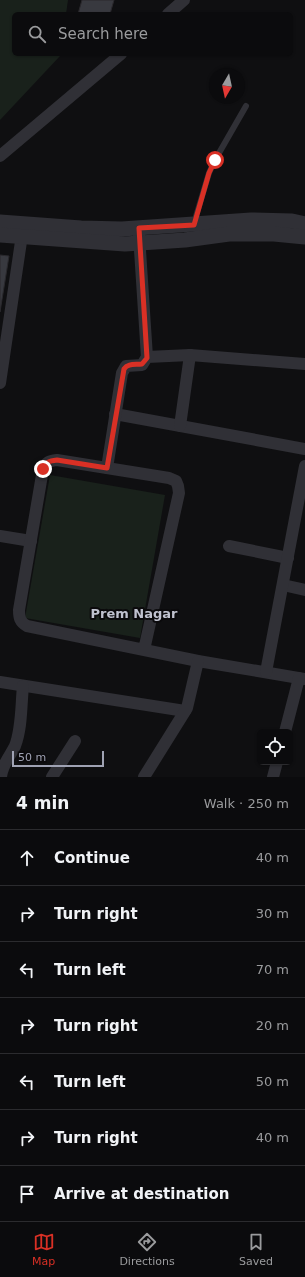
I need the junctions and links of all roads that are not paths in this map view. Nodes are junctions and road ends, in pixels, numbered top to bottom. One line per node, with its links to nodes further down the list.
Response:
1 (184, 0): 2 (street)
2 (170, 12)
3 (119, 56): 5 (street)
4 (246, 106): 8 (lane)
5 (0, 156)
6 (0, 222): 10 (street)
7 (305, 224): 8 (street)
8 (194, 225): 9 (street)
9 (139, 228): 10 (street); 13 (street)
10 (22, 230): 11 (street); 13 (street); 17 (street)
11 (0, 234)
12 (305, 237): 13 (street)
13 (140, 243): 15 (street)
14 (190, 355): 15 (street); 16 (street); 19 (street)
15 (147, 358): 18 (street)
16 (305, 364)
17 (0, 383)
18 (115, 414): 19 (street); 22 (street)
19 (180, 426): 20 (street)
20 (305, 449)
21 (305, 466): 26 (street)
22 (107, 468): 24 (street); 29 (street)
23 (0, 536): 24 (street)
24 (30, 541): 29 (street)
25 (229, 546): 26 (street)
26 (288, 558): 27 (street)
27 (283, 586): 28 (street); 31 (street)
28 (305, 590)
29 (144, 650): 30 (street)
30 (198, 661): 31 (street); 35 (street)
31 (266, 672): 32 (street)
32 (302, 678): 36 (street)
33 (0, 682): 34 (street)
34 (23, 686): 35 (street); 40 (street)
35 (185, 711): 42 (street)
36 (286, 729)
37 (74, 741): 41 (street)
38 (277, 765): 39 (street)
39 (275, 776)
40 (1, 777)
41 (52, 777)
42 (144, 777)

